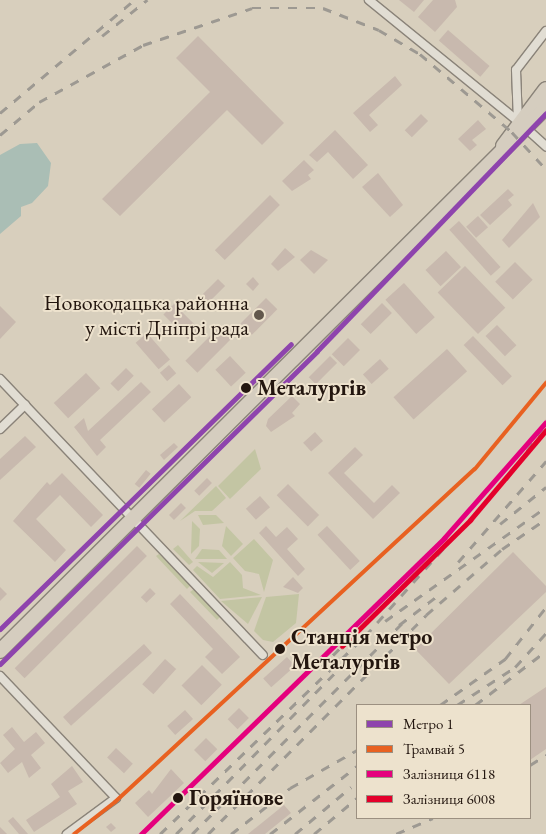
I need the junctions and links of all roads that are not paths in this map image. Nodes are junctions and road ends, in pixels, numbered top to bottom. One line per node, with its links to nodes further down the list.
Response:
1 (369, 0): 5 (street)
2 (546, 31): 5 (street)
3 (546, 89): 5 (highway)
4 (546, 107): 5 (highway)
5 (523, 125): 6 (street); 10 (highway)
6 (546, 146)
7 (0, 379): 8 (street)
8 (25, 405): 9 (street); 10 (street)
9 (0, 429)
10 (135, 518): 11 (highway); 12 (street)
11 (0, 651)
12 (263, 655)
13 (0, 676): 14 (street)
14 (67, 834)

